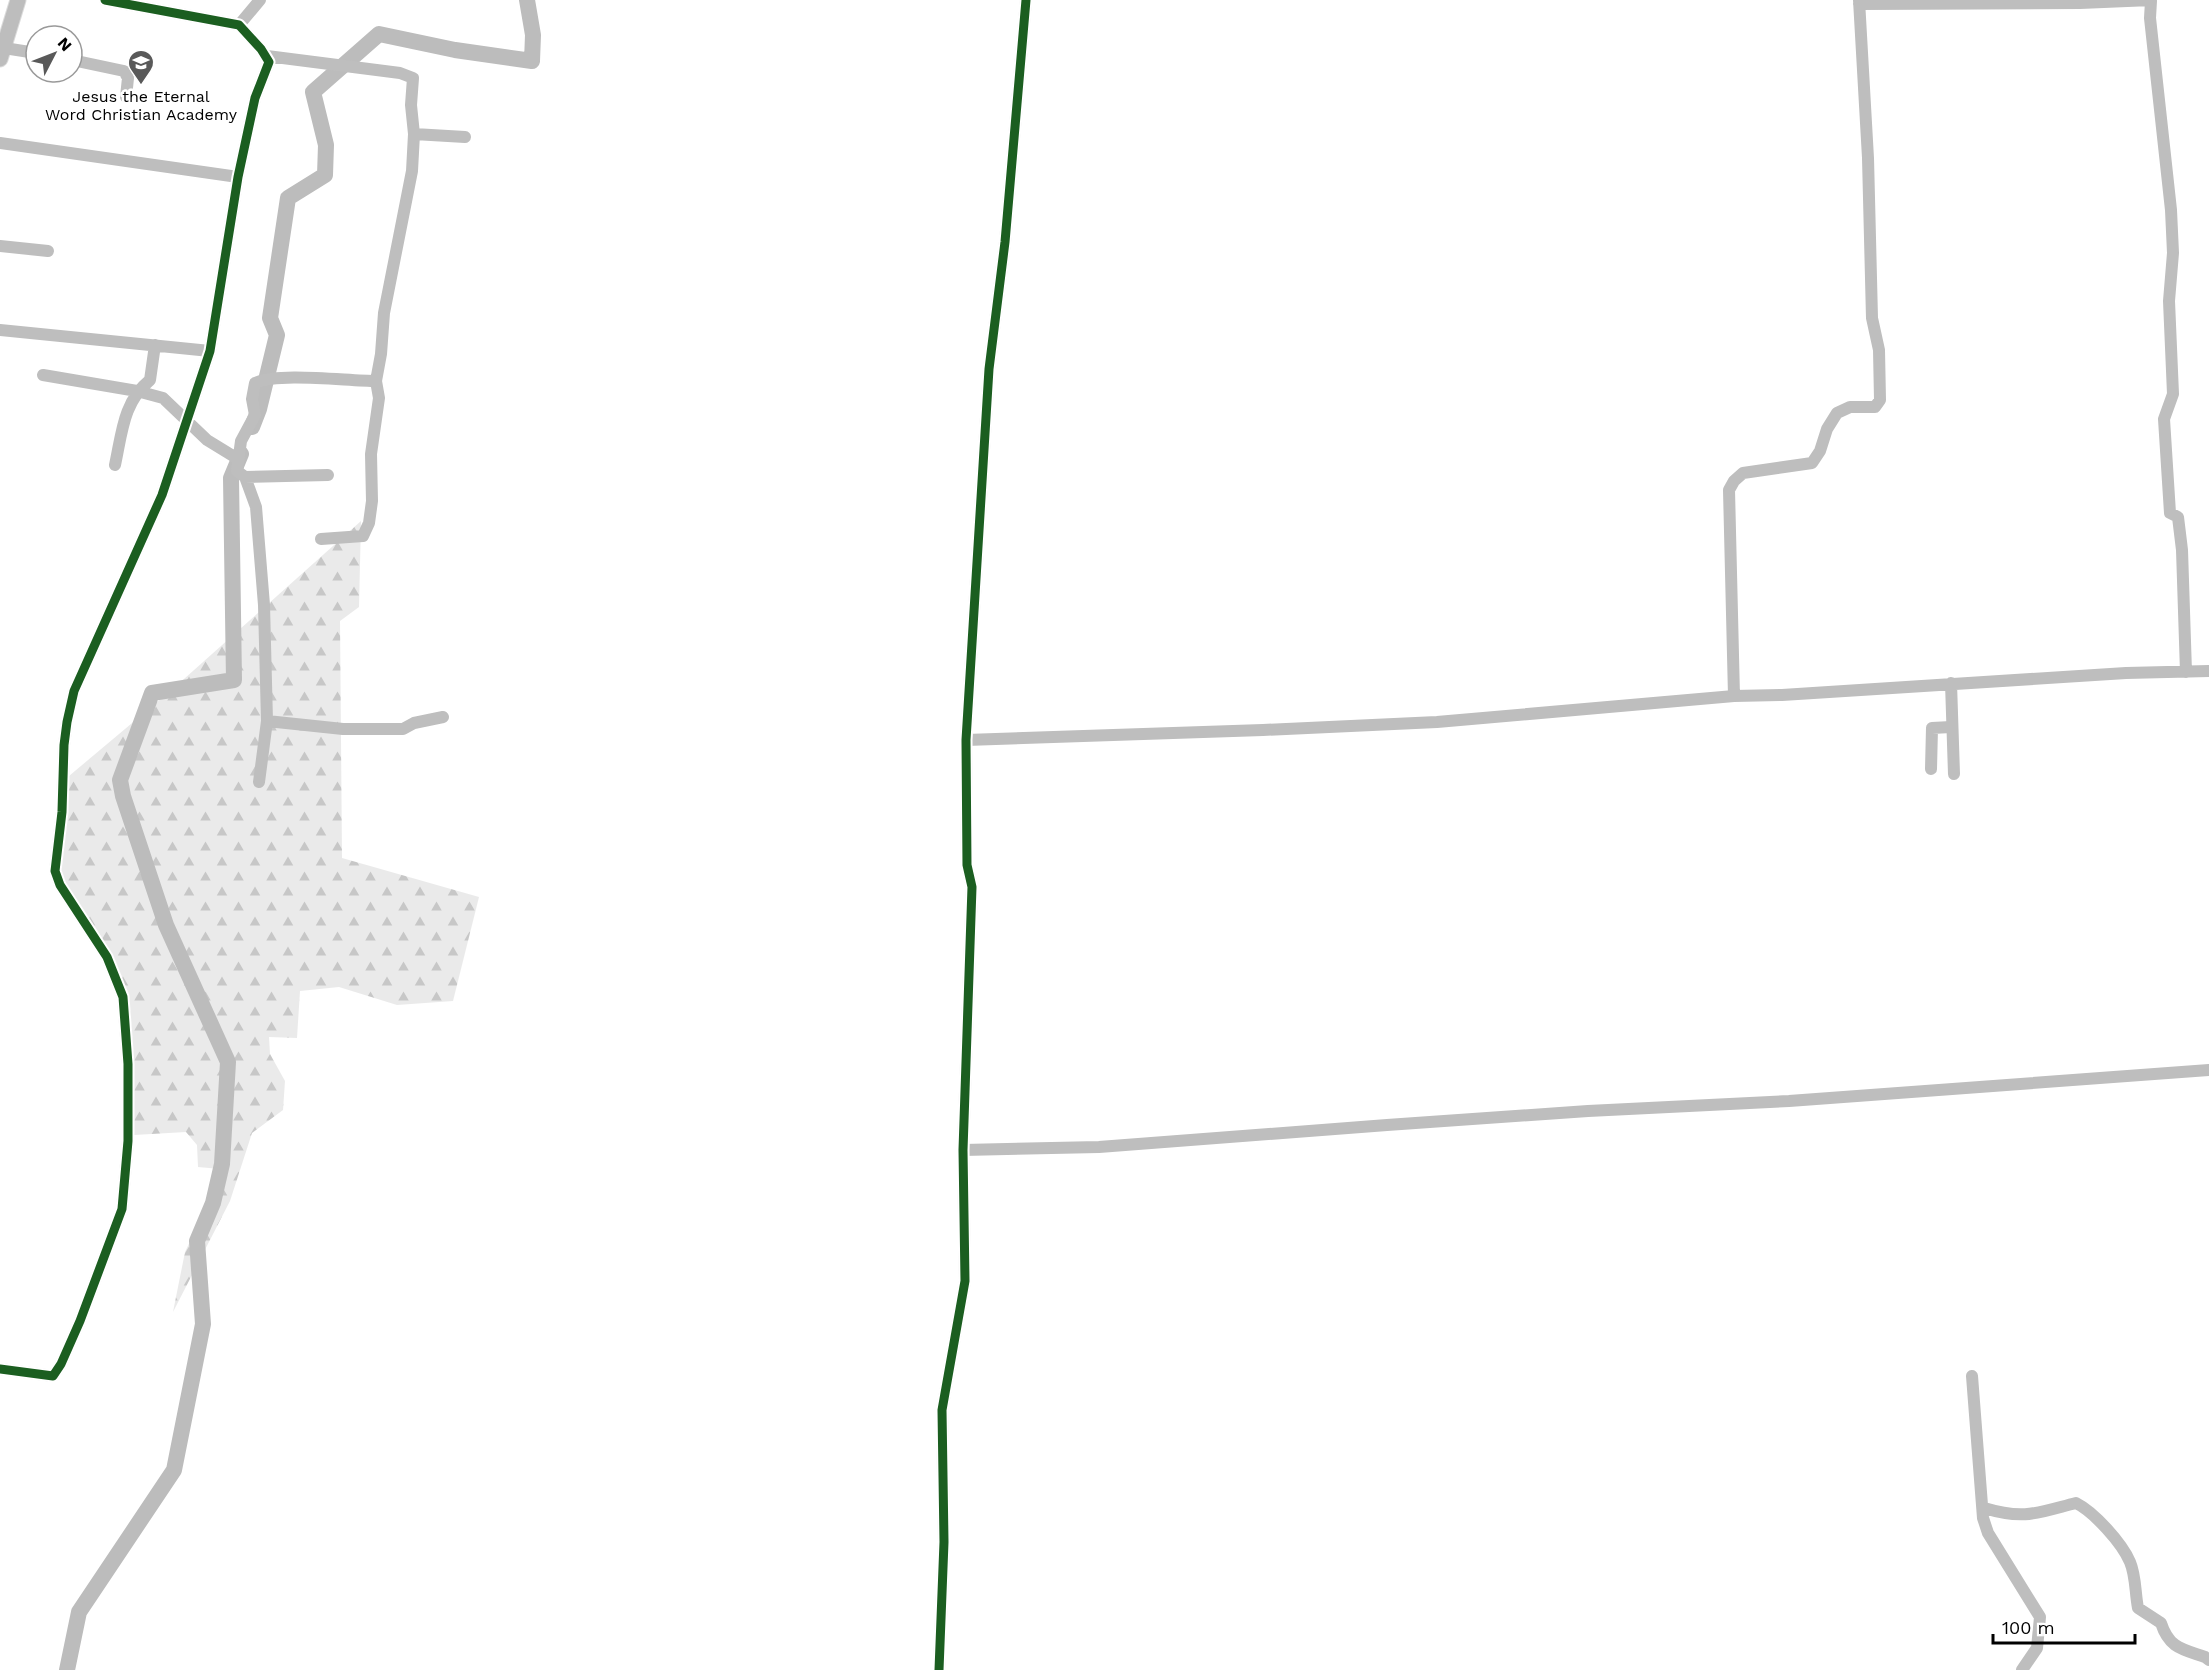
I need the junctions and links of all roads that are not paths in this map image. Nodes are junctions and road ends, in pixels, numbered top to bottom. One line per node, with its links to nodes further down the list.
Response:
1 (18, 0): 8 (main road)
2 (105, 0): 7 (street)
3 (260, 0): 7 (street)
4 (1026, 0): 37 (street)
5 (2151, 1): 6 (street); 31 (street)
6 (1859, 2): 33 (street)
7 (240, 25): 10 (street)
8 (2, 53): 9 (street)
9 (24, 53)
10 (267, 56): 13 (street); 16 (street)
11 (84, 63): 12 (street)
12 (126, 97)
13 (414, 134): 14 (street); 23 (street)
14 (465, 137)
15 (0, 143): 16 (street)
16 (237, 177): 21 (street)
17 (0, 246): 18 (street)
18 (48, 251)
19 (0, 330): 20 (street)
20 (155, 345): 21 (street); 24 (street)
21 (210, 351): 25 (street)
22 (43, 375): 24 (street)
23 (376, 381): 27 (street); 29 (street)
24 (137, 391): 25 (street); 26 (street)
25 (188, 419): 27 (street); 43 (street)
26 (115, 465)
27 (240, 469): 28 (street); 35 (street)
28 (328, 475)
29 (321, 539)
30 (2209, 671): 31 (street)
31 (2186, 672): 32 (street)
32 (1951, 683): 33 (street); 36 (street)
33 (1734, 696): 37 (street)
34 (443, 717): 35 (street)
35 (267, 721): 40 (street)
36 (1951, 727): 38 (street); 39 (street)
37 (966, 740): 42 (street)
38 (1931, 769)
39 (1954, 774)
40 (259, 782)
41 (2209, 1070): 42 (street)
42 (963, 1150): 47 (street)
43 (0, 1369)
44 (1972, 1376): 45 (street)
45 (1984, 1508): 46 (street); 48 (street)
46 (2209, 1660)
47 (939, 1670)
48 (2022, 1670)

